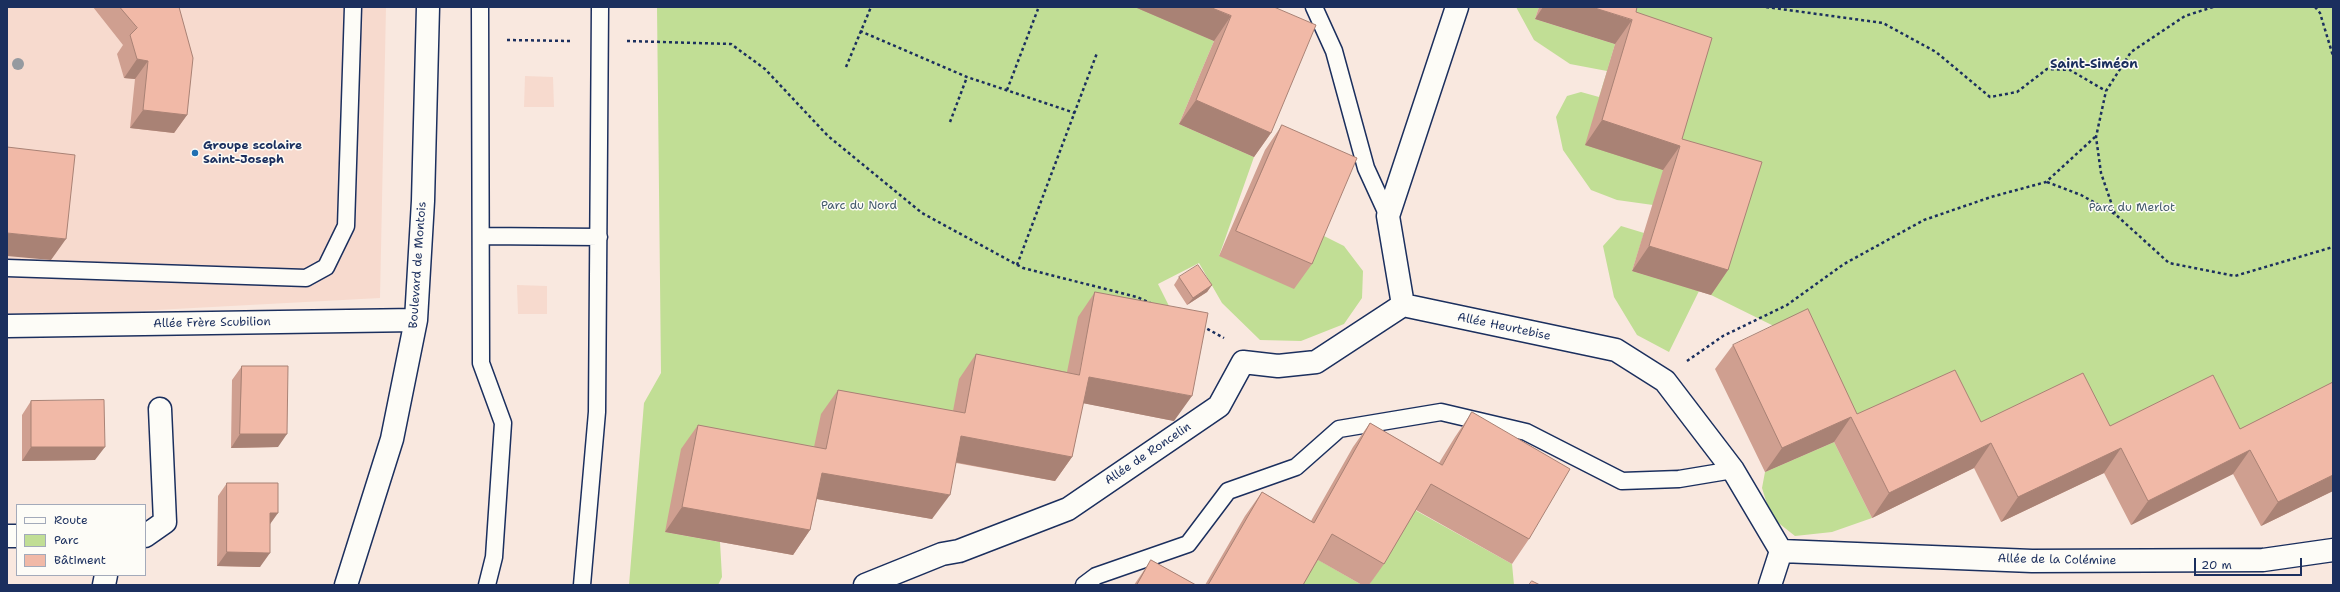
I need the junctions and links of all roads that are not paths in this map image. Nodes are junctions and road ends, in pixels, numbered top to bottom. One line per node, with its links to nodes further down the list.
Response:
1 (353, 7): 10 (lane)
2 (428, 7): 12 (street, Boulevard de Montois)
3 (480, 7): 8 (lane)
4 (600, 7): 9 (lane)
5 (1314, 7): 7 (lane)
6 (1457, 7): 7 (street)
7 (1388, 216): 11 (street)
8 (481, 236): 9 (lane); 20 (lane)
9 (599, 237): 21 (lane)
10 (7, 268)
11 (1403, 306): 15 (street, Allée Heurtebise); 22 (street, Allée de Roncelin)
12 (416, 320): 13 (street, Allée Frère Scubilion); 19 (street, Boulevard de Montois)
13 (7, 326)
14 (160, 409): 16 (street)
15 (1733, 470): 18 (street, Allée Heurtebise); 23 (lane)
16 (146, 535)
17 (2333, 550): 18 (street, Allée de la Colémine)
18 (1781, 551): 24 (street)
19 (346, 585)
20 (487, 585)
21 (582, 585)
22 (865, 585)
23 (1084, 585)
24 (1770, 585)

